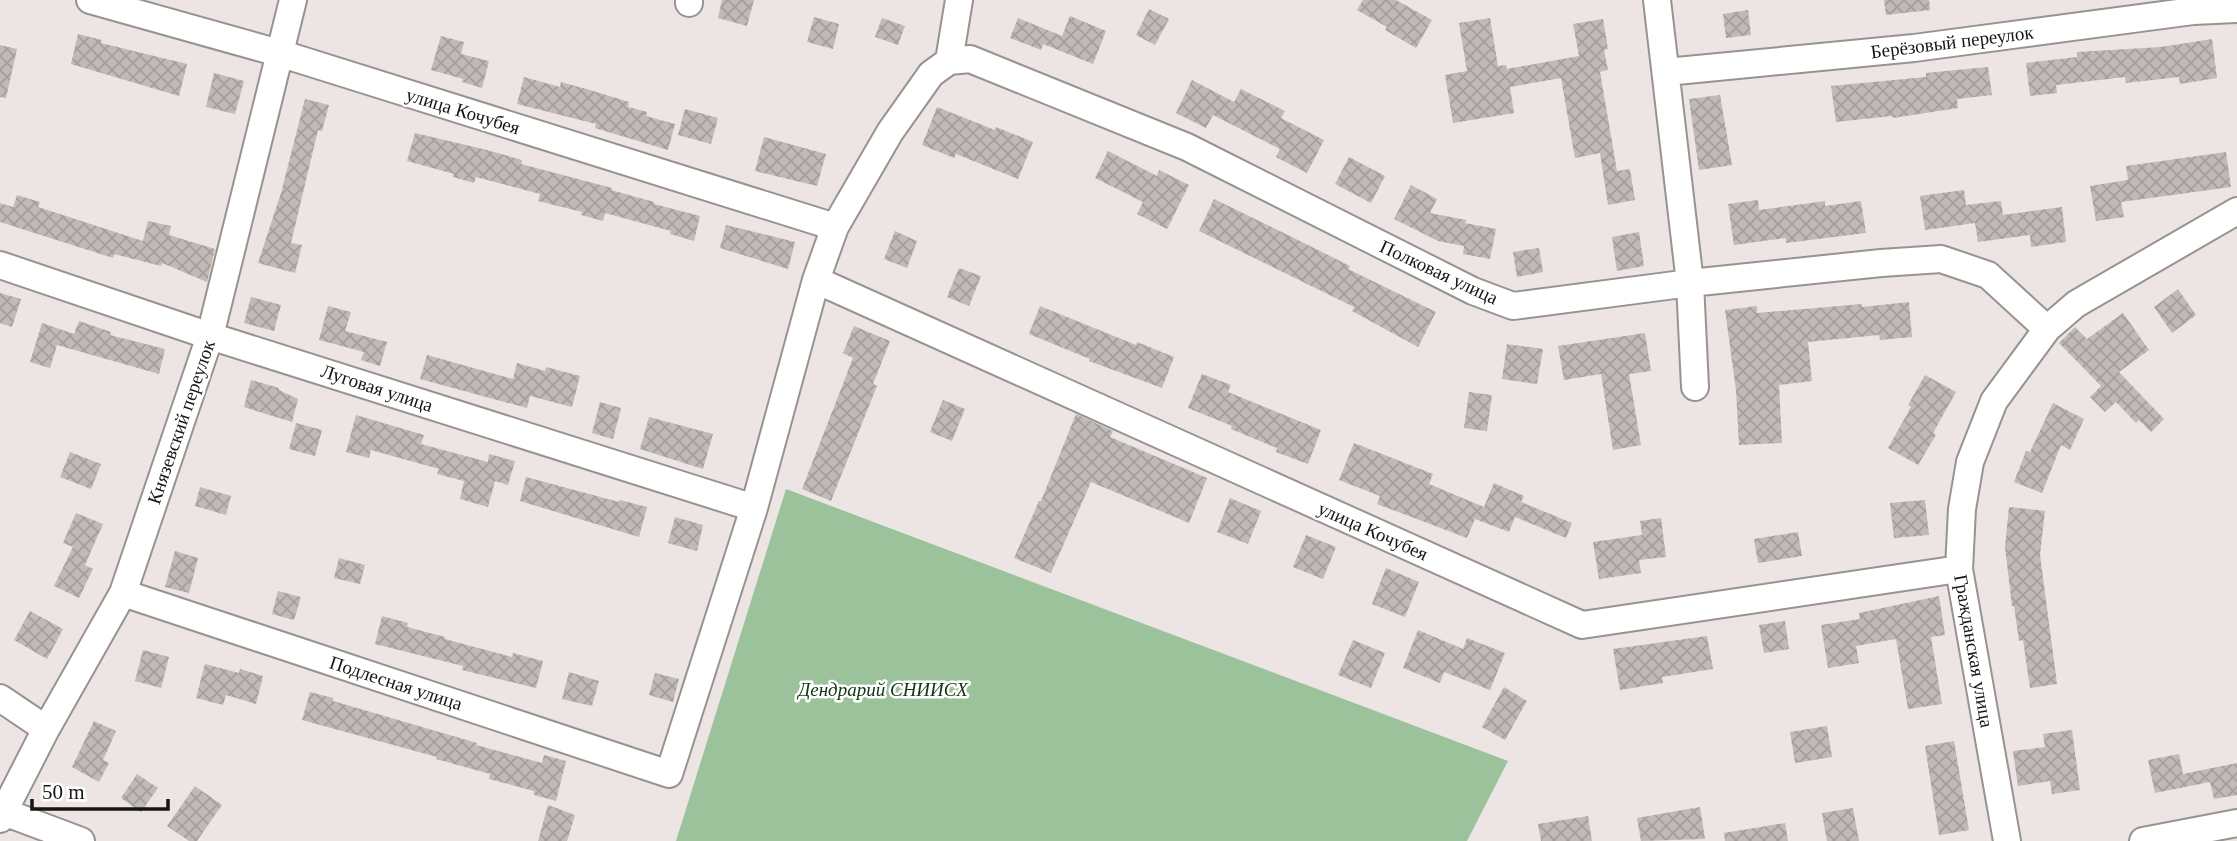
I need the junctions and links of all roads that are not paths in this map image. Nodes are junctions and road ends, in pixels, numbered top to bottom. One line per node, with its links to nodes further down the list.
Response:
1 (90, 0): 6 (street, улица Кочубея)
2 (293, 0): 6 (street, Князевский переулок)
3 (959, 0): 7 (street)
4 (1657, 0): 8 (street)
5 (2237, 9): 8 (street, Берёзовый переулок)
6 (279, 53): 10 (street, улица Кочубея); 15 (street, Князевский переулок)
7 (960, 60): 10 (street); 13 (street, Полковая улица)
8 (1666, 72): 13 (street)
9 (2237, 211): 14 (street, Гражданская улица)
10 (835, 227): 12 (street)
11 (0, 265): 15 (street, Луговая улица)
12 (816, 280): 17 (street); 18 (street, улица Кочубея)
13 (1690, 283): 14 (street, Полковая улица); 16 (street)
14 (2048, 328): 18 (street, Гражданская улица)
15 (210, 335): 17 (street, Луговая улица); 19 (street, Князевский переулок)
16 (1695, 387)
17 (754, 508): 19 (street, Подлесная улица)
18 (1959, 569): 25 (street, Гражданская улица)
19 (123, 593): 21 (street, Князевский переулок)
20 (0, 698): 21 (street)
21 (46, 729): 22 (street, Князевский переулок)
22 (2, 815): 24 (street)
23 (2237, 823): 26 (street)
24 (80, 841)
25 (2007, 841)
26 (2143, 841)

